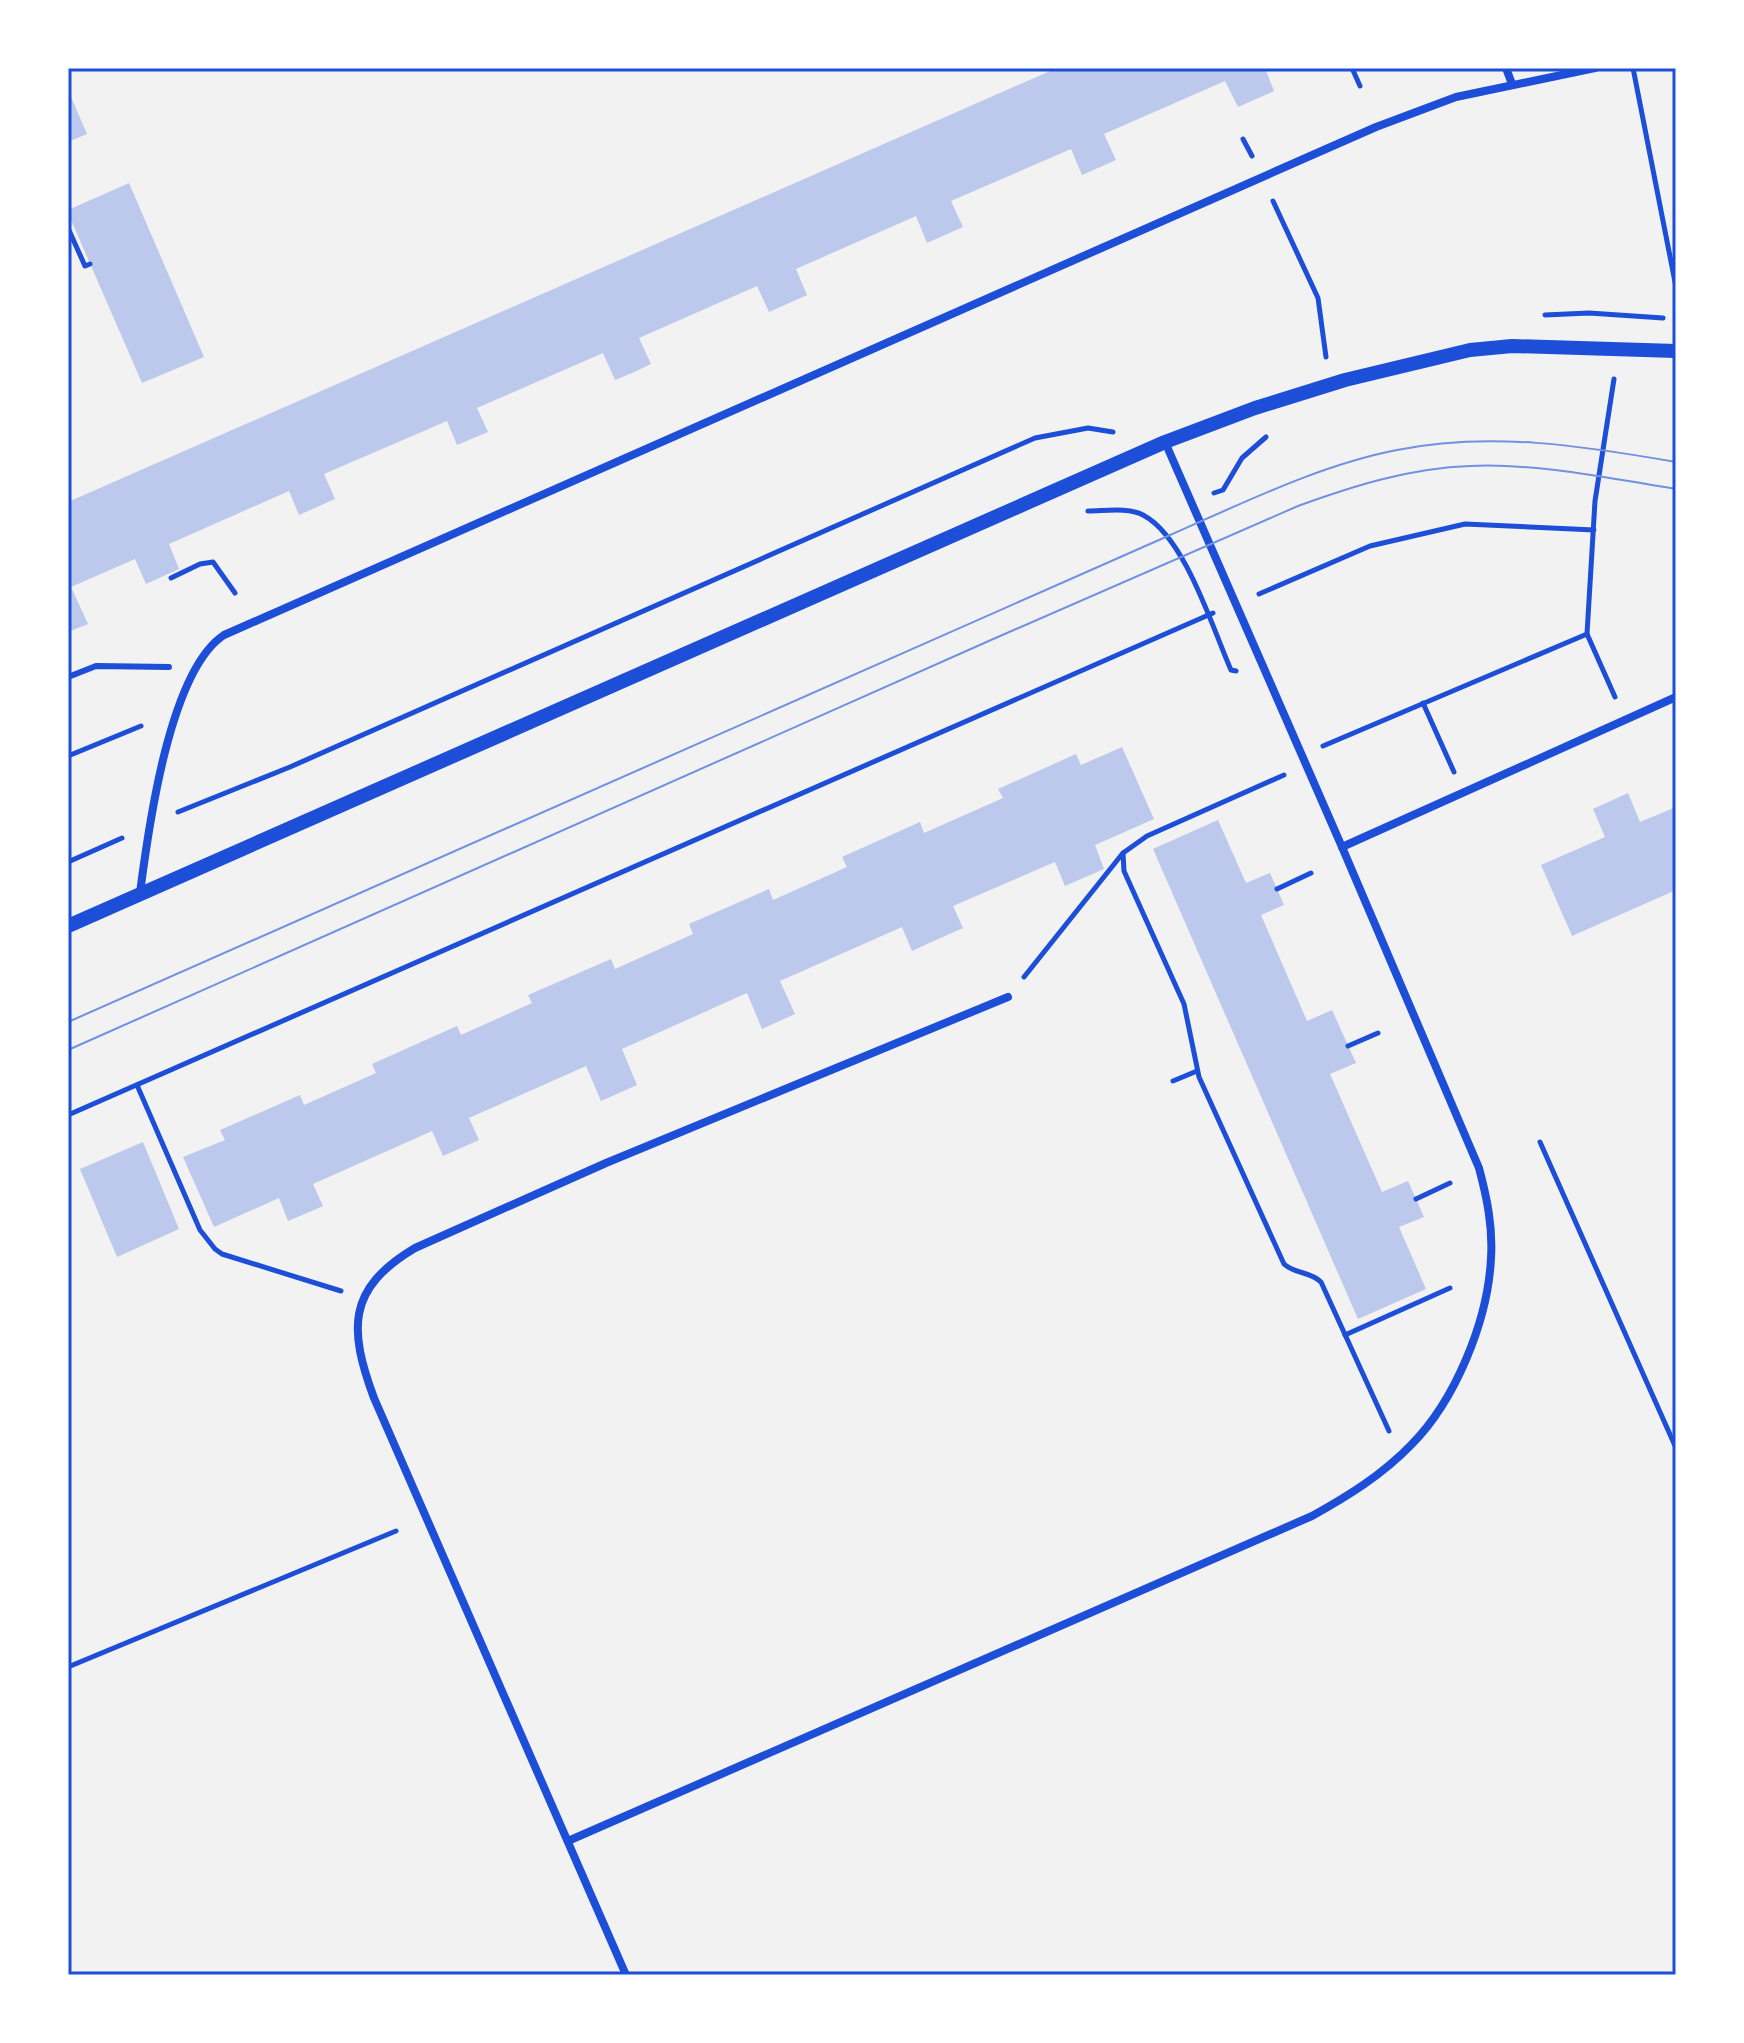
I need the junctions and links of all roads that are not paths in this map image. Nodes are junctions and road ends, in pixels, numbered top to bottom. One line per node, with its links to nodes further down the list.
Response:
1 (1506, 68): 3 (street)
2 (1595, 68): 3 (street)
3 (1512, 84): 10 (street)
4 (1676, 351): 5 (street)
5 (1165, 442): 9 (street); 10 (street)
6 (169, 667): 7 (lane)
7 (68, 677)
8 (1676, 697): 9 (street)
9 (1342, 847): 13 (street)
10 (140, 896): 11 (street)
11 (68, 926)
12 (1008, 997): 13 (street)
13 (568, 1841): 14 (street)
14 (626, 1975)

